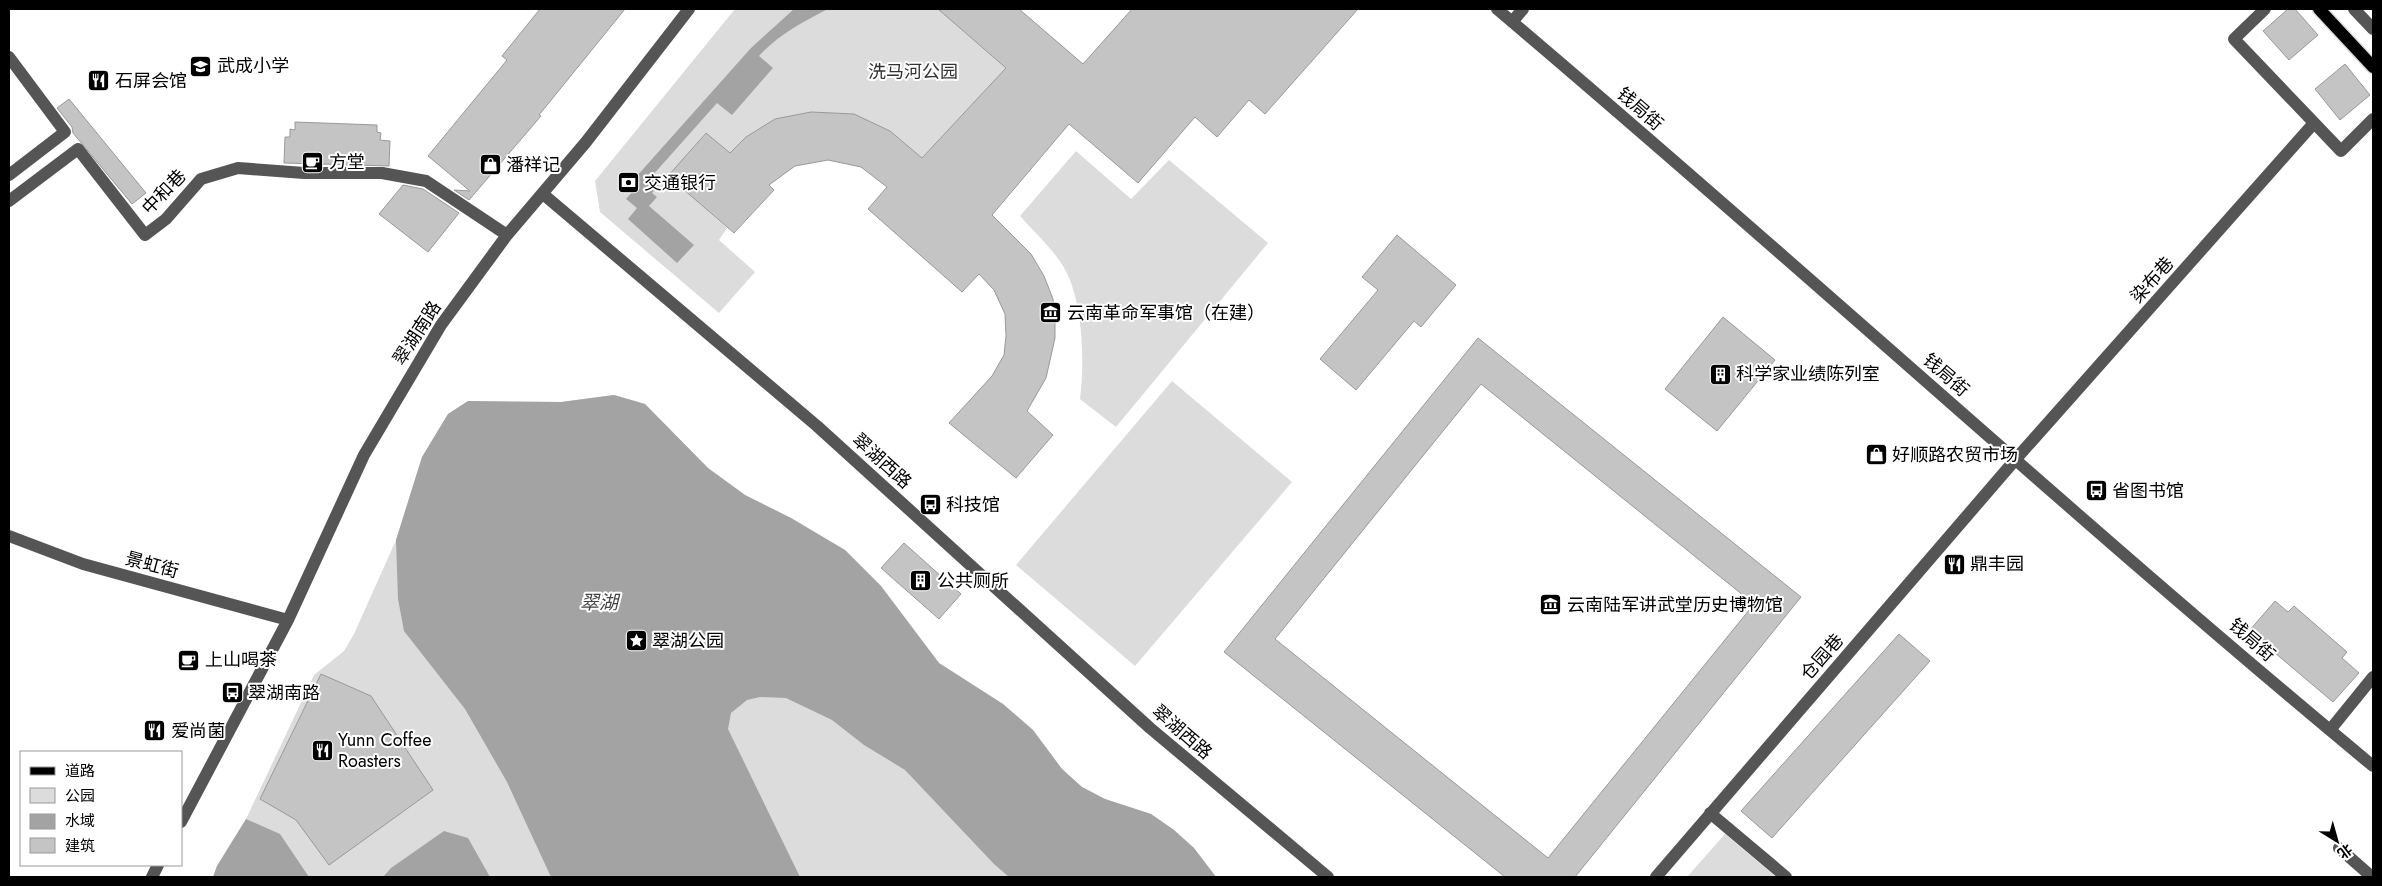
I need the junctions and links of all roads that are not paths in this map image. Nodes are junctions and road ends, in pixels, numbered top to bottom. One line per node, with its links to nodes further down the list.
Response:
1 (689, 9): 14 (street, 翠湖南路)
2 (1497, 9): 7 (street, 钱局街)
3 (1523, 9): 7 (street)
4 (2265, 9): 12 (street)
5 (2319, 9): 10 (main road)
6 (2354, 9): 8 (street)
7 (1512, 22): 17 (street, 钱局街)
8 (2373, 29)
9 (9, 57): 13 (street)
10 (2373, 67)
11 (2373, 119): 12 (street)
12 (2314, 123): 17 (street, 染布巷)
13 (9, 175)
14 (543, 194): 16 (street, 翠湖南路); 26 (street, 翠湖西路)
15 (9, 201): 16 (street, 中和巷)
16 (507, 234): 19 (street, 翠湖南路)
17 (2015, 460): 21 (street, 钱局街); 23 (street, 仓园巷)
18 (9, 536): 19 (street, 景虹街)
19 (288, 620): 24 (street, 翠湖南路)
20 (2373, 678): 21 (street)
21 (2330, 730): 22 (street, 钱局街)
22 (2373, 766)
23 (1710, 813): 27 (street, 仓园巷); 28 (street)
24 (182, 820)
25 (2339, 848): 29 (street)
26 (1328, 877)
27 (1656, 877)
28 (1786, 877)
29 (2372, 877)

